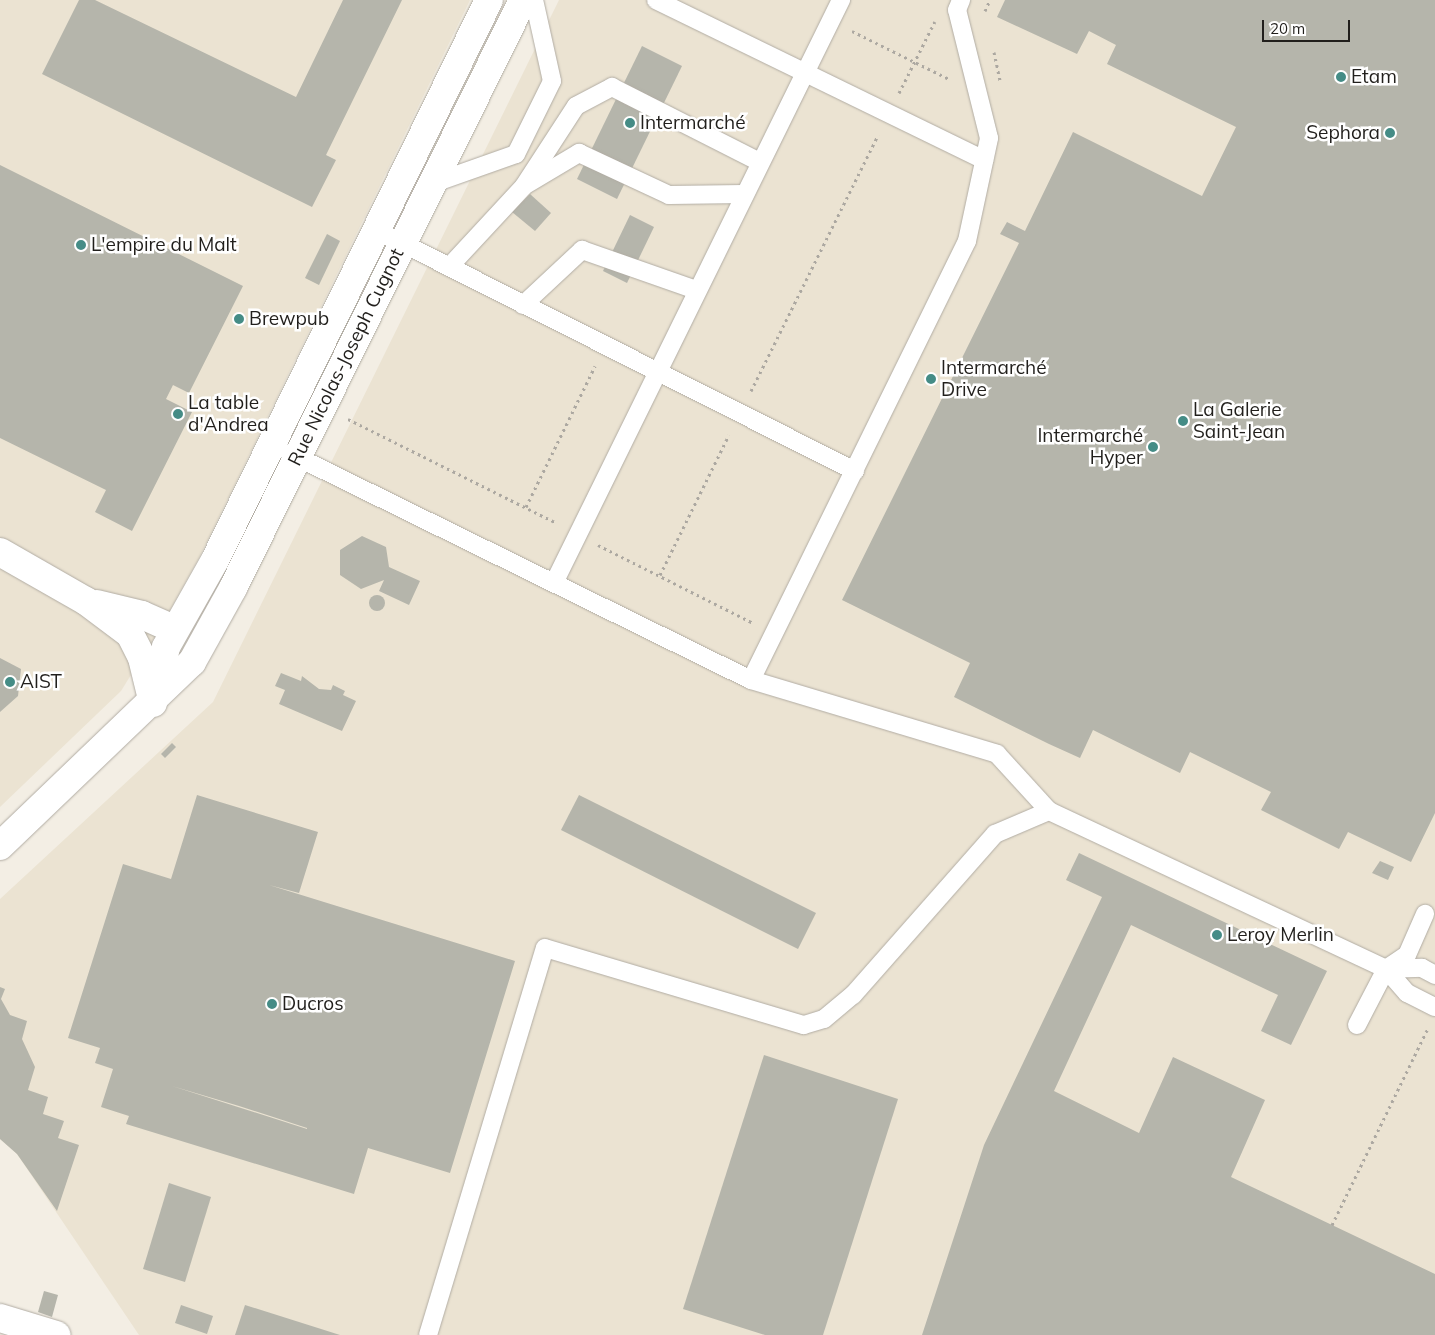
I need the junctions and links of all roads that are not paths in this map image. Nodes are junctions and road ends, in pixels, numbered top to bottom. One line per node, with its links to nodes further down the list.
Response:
1 (489, 0): 13 (street, Rue Nicolas-Joseph Cugnot)
2 (523, 0): 10 (street, Rue Nicolas-Joseph Cugnot)
3 (534, 0): 10 (lane)
4 (841, 0): 7 (lane)
5 (961, 0): 8 (lane)
6 (661, 1): 7 (lane)
7 (805, 72): 8 (lane); 9 (lane)
8 (984, 160): 20 (lane)
9 (760, 162): 11 (lane); 12 (lane)
10 (434, 183): 13 (street, Rue Nicolas-Joseph Cugnot)
11 (524, 186): 12 (lane); 14 (lane)
12 (744, 194): 15 (lane)
13 (389, 237): 14 (lane); 18 (street, Rue Nicolas-Joseph Cugnot); 19 (street, Rue Nicolas-Joseph Cugnot)
14 (448, 267): 16 (lane)
15 (696, 290): 16 (lane); 17 (lane)
16 (523, 305): 17 (lane)
17 (656, 372): 20 (lane); 22 (lane)
18 (272, 444): 19 (lane); 24 (street, Rue Nicolas-Joseph Cugnot)
19 (297, 457): 22 (lane); 26 (street, Rue Nicolas-Joseph Cugnot)
20 (855, 471): 25 (lane)
21 (0, 552): 23 (street)
22 (554, 583): 25 (lane)
23 (86, 601): 24 (street); 26 (street)
24 (176, 630): 26 (street, Rue Nicolas-Joseph Cugnot)
25 (751, 680): 27 (lane)
26 (153, 702): 28 (street, Rue Nicolas-Joseph Cugnot)
27 (1049, 811): 30 (lane); 36 (lane)
28 (0, 846)
29 (1425, 914): 30 (lane)
30 (1386, 969): 31 (lane); 32 (lane); 33 (lane)
31 (1435, 974)
32 (1433, 1014)
33 (1357, 1025)
34 (0, 1318): 35 (street)
35 (56, 1335)
36 (428, 1335)

